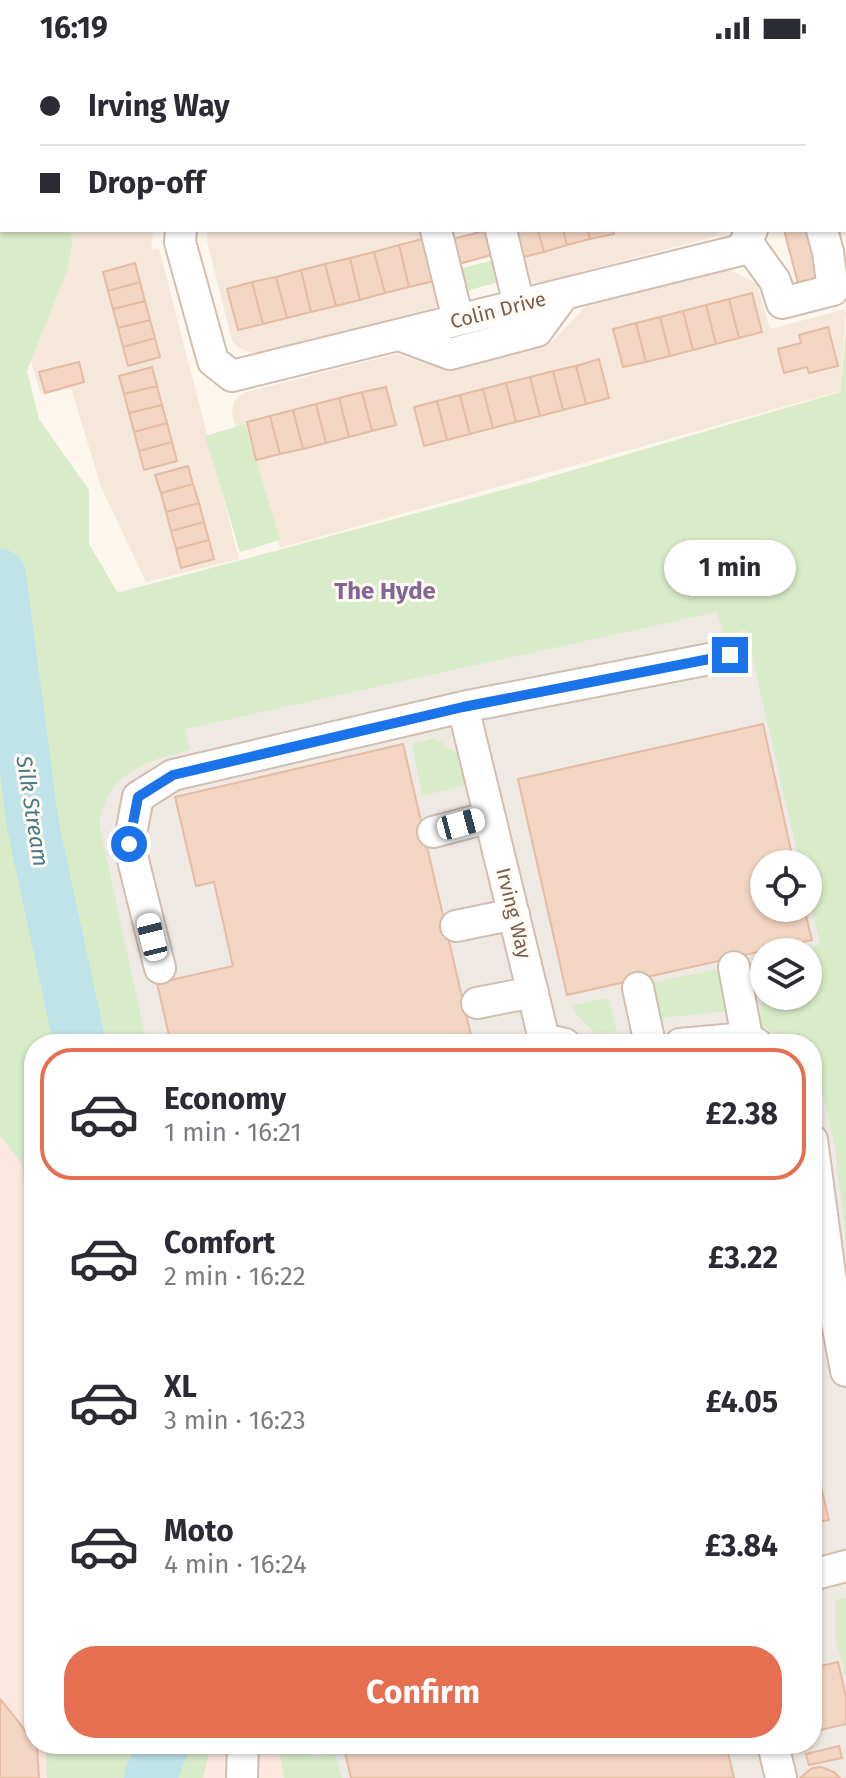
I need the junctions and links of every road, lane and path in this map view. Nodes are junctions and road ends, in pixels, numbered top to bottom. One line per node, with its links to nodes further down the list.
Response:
1 (181, 232): 9 (street, Colin Drive)
2 (436, 232): 8 (street)
3 (501, 232): 7 (street)
4 (823, 232): 5 (street)
5 (750, 236): 6 (street, Colin Drive)
6 (564, 294): 7 (street, Colin Drive); 9 (street)
7 (519, 305): 8 (street, Colin Drive)
8 (458, 320): 9 (street, Colin Drive)
9 (399, 335)
10 (730, 655): 11 (street)
11 (463, 707): 12 (street, Irving Way); 17 (street)
12 (490, 817): 13 (street); 14 (street, Irving Way)
13 (433, 832)
14 (514, 914): 15 (street); 19 (street, Irving Way)
15 (456, 926)
16 (734, 967): 23 (street)
17 (160, 968)
18 (638, 988): 22 (street)
19 (533, 992): 20 (street); 21 (street, Irving Way)
20 (477, 1003)
21 (543, 1034)
22 (648, 1034)
23 (750, 1034)
24 (822, 1285): 25 (street)
25 (825, 1328): 26 (street)
26 (846, 1371)
27 (846, 1566): 28 (street)
28 (822, 1572)
29 (243, 1754): 31 (street)
30 (775, 1754): 32 (street)
31 (242, 1778)
32 (781, 1778)

